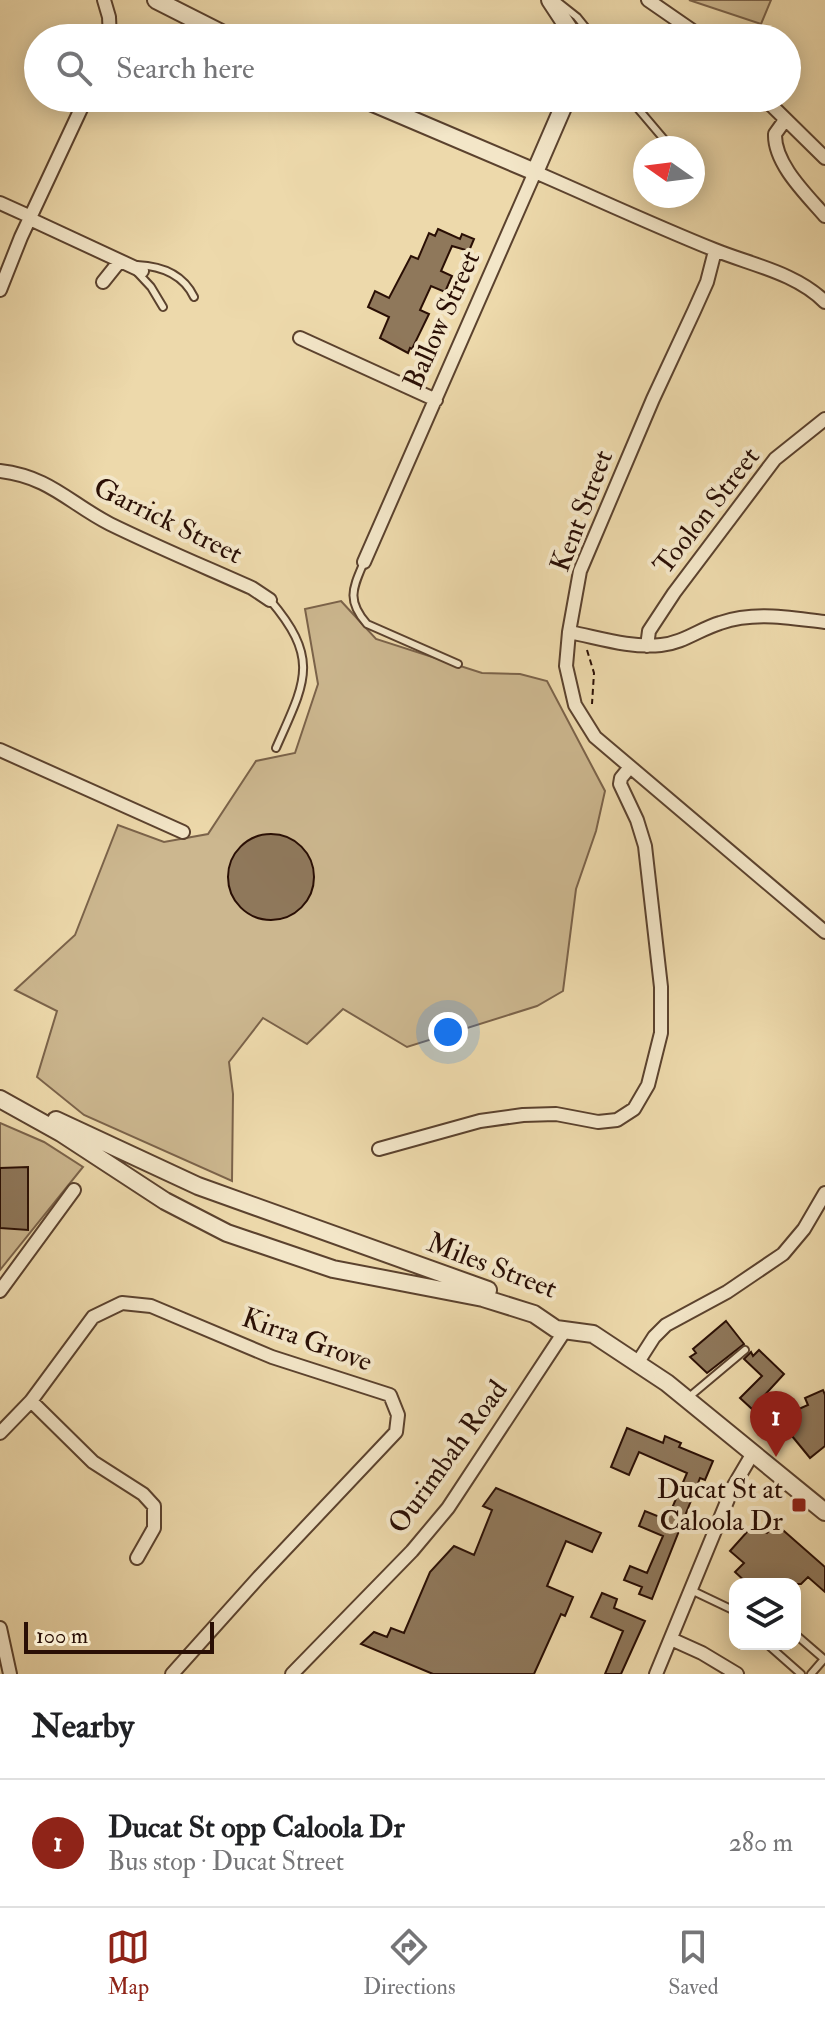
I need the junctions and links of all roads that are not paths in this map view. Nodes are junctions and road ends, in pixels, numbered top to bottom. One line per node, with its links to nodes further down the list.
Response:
1 (104, 0): 5 (street)
2 (156, 0): 6 (street)
3 (552, 0): 7 (street); 8 (lane)
4 (648, 0): 9 (street)
5 (109, 24)
6 (203, 24)
7 (567, 24)
8 (583, 24)
9 (683, 24)
10 (80, 112): 21 (street)
11 (394, 112): 18 (street)
12 (561, 112): 18 (street, Ballow Street)
13 (641, 112): 16 (lane)
14 (777, 112): 15 (street)
15 (785, 120): 17 (street); 20 (street)
16 (661, 136)
17 (825, 158)
18 (535, 172): 22 (street); 30 (street, Ballow Street)
19 (0, 203): 21 (street)
20 (825, 216)
21 (31, 218): 23 (street); 25 (street)
22 (715, 251): 27 (street); 36 (street, Kent Street)
23 (129, 266): 24 (street); 26 (lane); 28 (lane)
24 (103, 282)
25 (0, 290)
26 (194, 297)
27 (825, 302)
28 (163, 307)
29 (300, 338): 30 (street)
30 (436, 400): 33 (street, Ballow Street)
31 (825, 419): 37 (street, Toolon Street)
32 (0, 471): 34 (street, Garrick Street)
33 (364, 562): 38 (lane)
34 (270, 600): 39 (lane)
35 (825, 622): 37 (street)
36 (569, 632): 37 (street); 41 (street, Kent Street)
37 (647, 646)
38 (458, 664)
39 (276, 748)
40 (0, 750): 42 (street)
41 (630, 767): 43 (street, Kent Street); 45 (street)
42 (183, 832)
43 (825, 932)
44 (0, 1098): 49 (street, Miles Street); 49 (street, Miles Street)
45 (379, 1149)
46 (74, 1190): 48 (street)
47 (825, 1193): 51 (street)
48 (0, 1291)
49 (566, 1329): 51 (street); 66 (street, Ourimbah Road)
50 (745, 1350): 52 (lane)
51 (638, 1362): 52 (street)
52 (687, 1399): 55 (street)
53 (31, 1401): 54 (street, Kirra Grove); 57 (street); 65 (street, Kirra Grove)
54 (0, 1433)
55 (753, 1453): 56 (street); 58 (street)
56 (825, 1512)
57 (137, 1558)
58 (691, 1590): 59 (lane); 61 (street)
59 (729, 1608)
60 (0, 1628): 64 (street)
61 (671, 1639): 67 (street); 68 (street)
62 (801, 1639): 70 (lane)
63 (775, 1650): 69 (lane)
64 (10, 1674)
65 (172, 1674)
66 (292, 1674)
67 (656, 1674)
68 (737, 1674)
69 (801, 1674)
70 (811, 1674)

